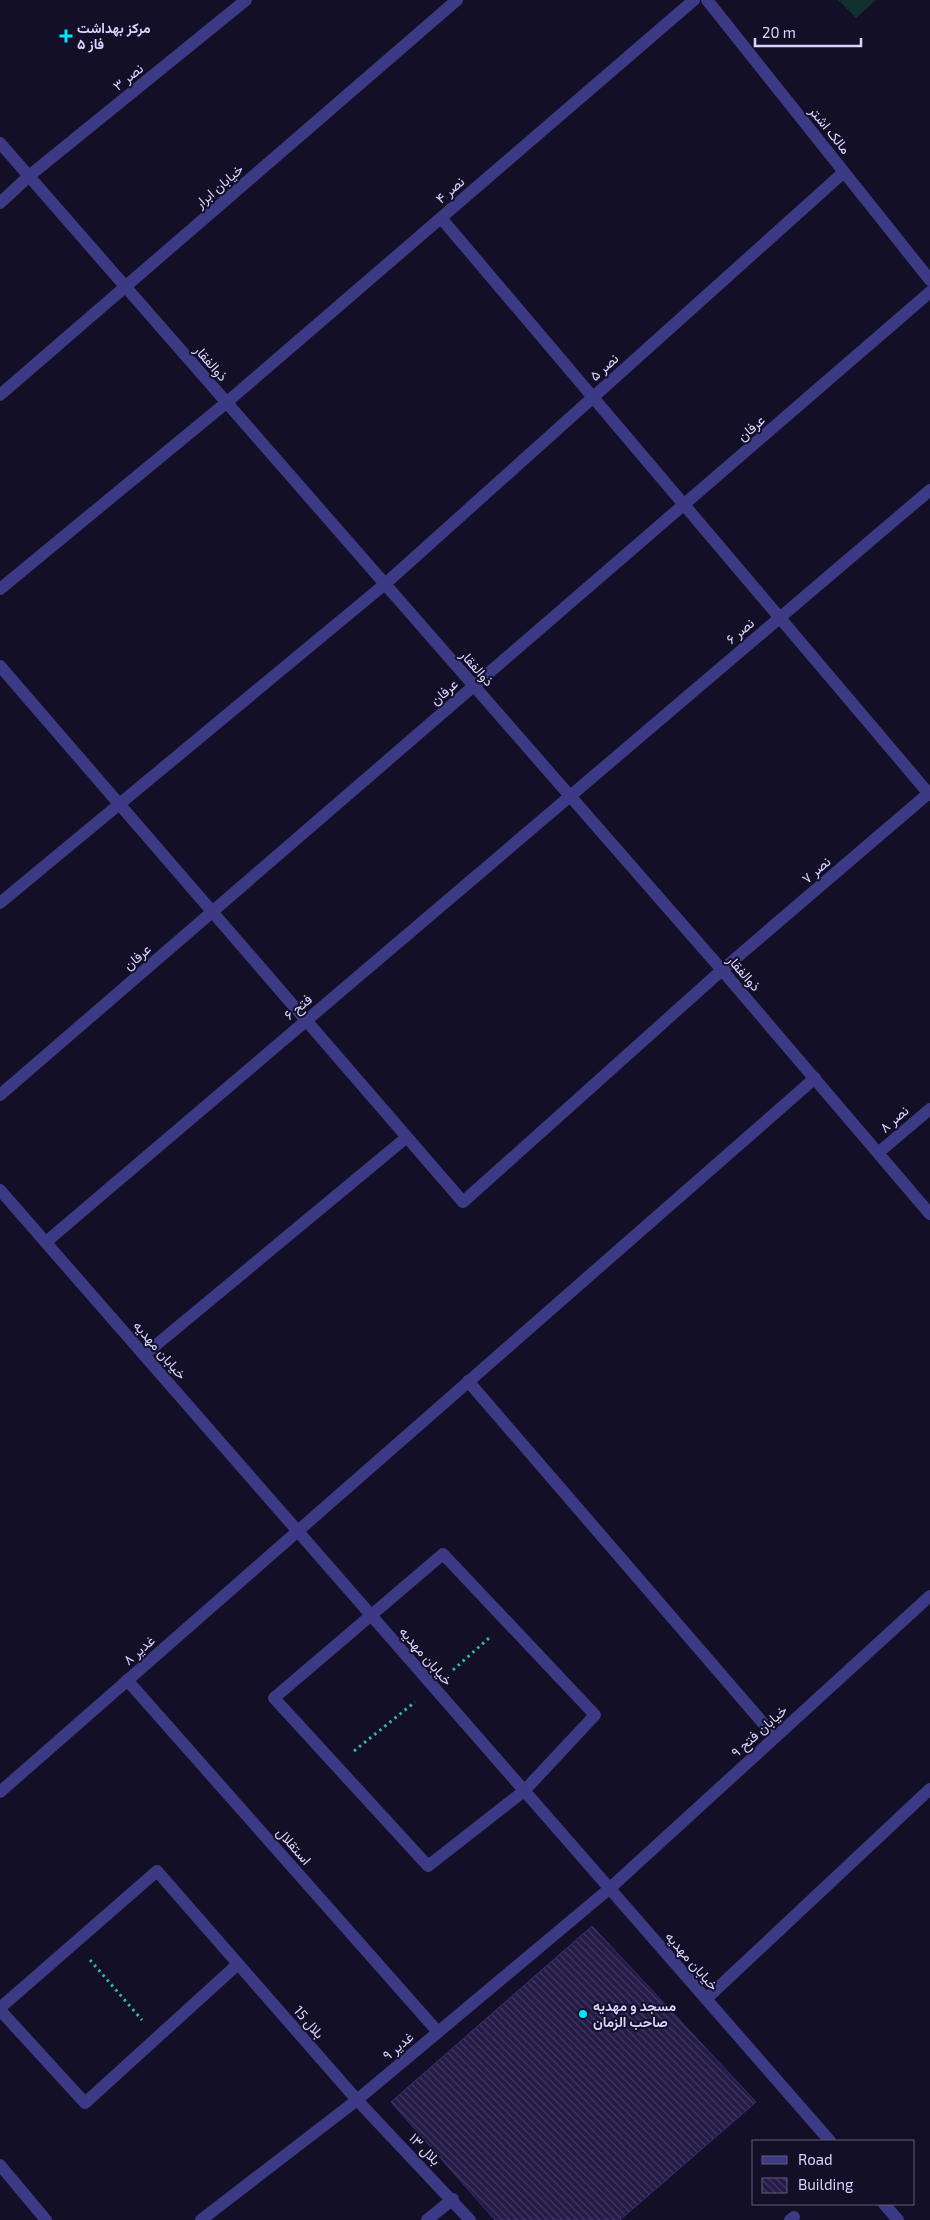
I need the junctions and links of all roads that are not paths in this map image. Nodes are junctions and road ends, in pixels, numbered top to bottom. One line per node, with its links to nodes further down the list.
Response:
1 (246, 0): 7 (street, نصر ۳)
2 (457, 0): 11 (street, خیابان ابرار)
3 (694, 0): 9 (street, نصر ۴)
4 (707, 0): 6 (street, مالک اشتر)
5 (0, 143): 7 (street, ذوالفقار)
6 (844, 172): 10 (street, مالک اشتر); 14 (street, نصر ۵)
7 (29, 176): 8 (street, نصر ۳); 11 (street, ذوالفقار)
8 (0, 203)
9 (441, 218): 14 (street); 15 (street, نصر ۴)
10 (930, 280)
11 (125, 287): 13 (street, خیابان ابرار); 15 (street, ذوالفقار)
12 (930, 292): 17 (street, عرفان)
13 (0, 395)
14 (593, 397): 17 (street); 18 (street, نصر ۵)
15 (226, 403): 18 (street, ذوالفقار); 19 (street, نصر ۴)
16 (930, 490): 20 (street, نصر ۶)
17 (684, 505): 20 (street); 22 (street, عرفان)
18 (385, 584): 22 (street, ذوالفقار); 25 (street, نصر ۵)
19 (0, 589)
20 (780, 617): 23 (street); 24 (street, نصر ۶)
21 (0, 666): 25 (street)
22 (474, 686): 24 (street, ذوالفقار); 27 (street, عرفان)
23 (930, 793): 28 (street, نصر ۷)
24 (569, 796): 28 (street, ذوالفقار); 29 (street, فتح ۶)
25 (120, 805): 26 (street, نصر ۵); 27 (street)
26 (0, 904)
27 (212, 912): 29 (street); 31 (street, عرفان)
28 (722, 970): 30 (street, ذوالفقار); 33 (street, نصر ۷)
29 (306, 1020): 33 (street); 37 (street, فتح ۶)
30 (815, 1078): 34 (street, ذوالفقار); 39 (street, غدیر ۸)
31 (0, 1095)
32 (930, 1108): 34 (street, نصر ۸)
33 (407, 1137): 38 (street)
34 (878, 1153): 36 (street, ذوالفقار)
35 (0, 1190): 37 (street, خیابان مهدیه)
36 (930, 1214)
37 (46, 1242): 38 (street, خیابان مهدیه)
38 (144, 1355): 40 (street, خیابان مهدیه)
39 (468, 1381): 40 (street, غدیر ۸); 44 (street)
40 (297, 1531): 42 (street, خیابان مهدیه); 43 (street, غدیر ۸)
41 (930, 1596): 44 (street, خیابان فتح ۹)
42 (370, 1615): 46 (street, خیابان مهدیه); 46 (street); 46 (street)
43 (127, 1680): 47 (street, غدیر ۸); 52 (street, استقلال)
44 (776, 1737): 48 (street, خیابان فتح ۹)
45 (930, 1789): 50 (street)
46 (524, 1791): 48 (street, خیابان مهدیه)
47 (0, 1792)
48 (609, 1888): 50 (street, خیابان مهدیه); 52 (street, غدیر ۹)
49 (238, 1964): 51 (street, بلال 15); 51 (street); 53 (street, بلال 15)
50 (706, 1999): 54 (street, خیابان مهدیه)
51 (0, 2009)
52 (438, 2032): 53 (street, غدیر ۹)
53 (357, 2100): 56 (street, بلال ۱۳); 59 (street, غدیر ۹)
54 (829, 2140)
55 (0, 2165): 58 (street)
56 (453, 2199): 60 (street); 61 (street, بلال ۱۳)
57 (885, 2205): 62 (street)
58 (46, 2220)
59 (200, 2220)
60 (427, 2220)
61 (470, 2220)
62 (898, 2220)

